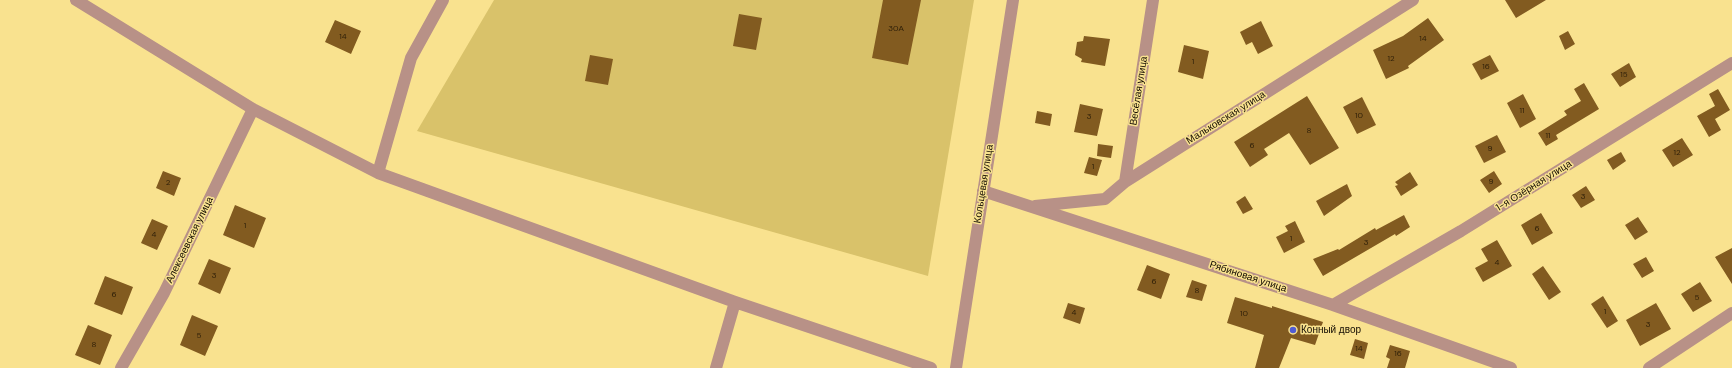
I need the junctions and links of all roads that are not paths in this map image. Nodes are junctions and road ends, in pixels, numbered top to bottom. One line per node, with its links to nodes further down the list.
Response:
1 (76, 0): 7 (street)
2 (443, 0): 8 (street)
3 (1013, 0): 10 (street, Кольцевая улица)
4 (1153, 0): 9 (street, Весёлая улица)
5 (1413, 0): 9 (street, Мальковская улица)
6 (1732, 63): 13 (street, 1-я Озёрная улица)
7 (254, 109): 8 (street); 15 (street, Алексеевская улица)
8 (378, 173): 12 (street)
9 (1125, 182): 11 (street, Мальковская улица)
10 (983, 191): 11 (street, Рябиновая улица); 18 (street, Кольцевая улица)
11 (1030, 206): 13 (street, Рябиновая улица)
12 (735, 302): 16 (street); 17 (street)
13 (1333, 305): 19 (street, Рябиновая улица)
14 (1732, 314): 20 (street)
15 (121, 368)
16 (716, 368)
17 (931, 368)
18 (956, 368)
19 (1511, 368)
20 (1649, 368)

